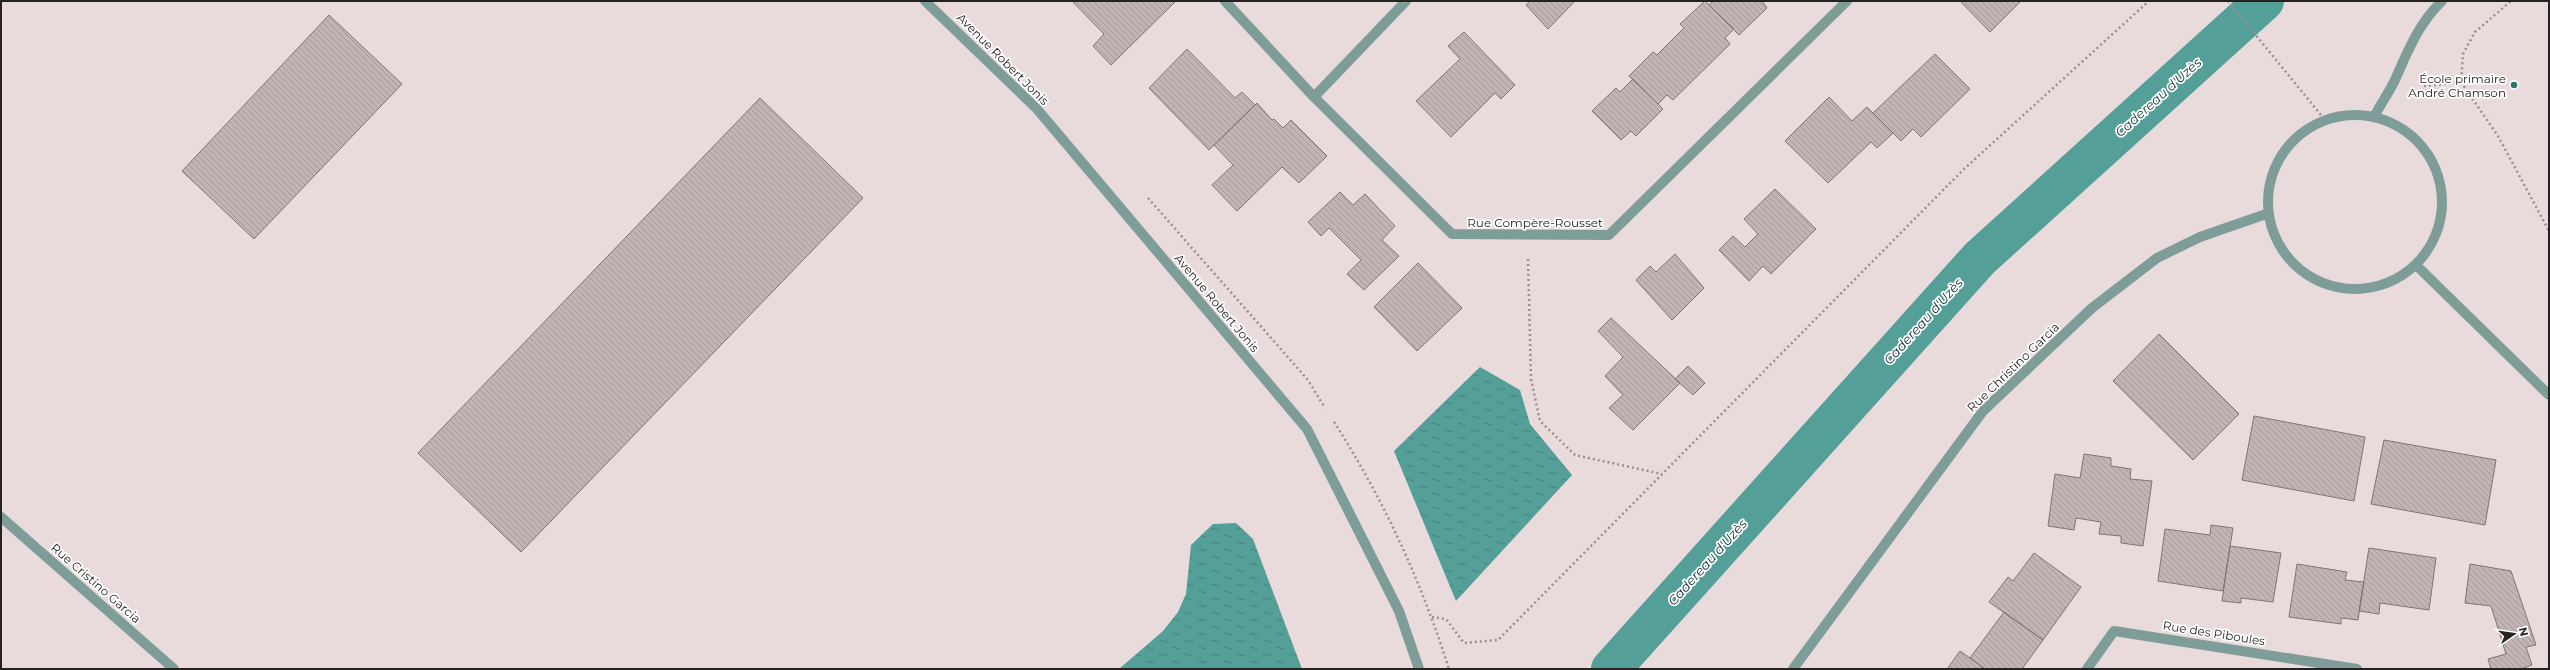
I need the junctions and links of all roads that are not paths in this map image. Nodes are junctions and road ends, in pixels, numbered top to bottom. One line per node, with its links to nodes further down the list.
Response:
1 (925, 1): 13 (street, Avenue Robert Jonis)
2 (1225, 1): 6 (street, Rue Compère-Rousset)
3 (1406, 1): 6 (street)
4 (1847, 1): 6 (street, Rue Compère-Rousset)
5 (2442, 1): 7 (street)
6 (1314, 97)
7 (2374, 117): 8 (street); 9 (street)
8 (2269, 213): 9 (street); 14 (street, Rue Christino Garcia)
9 (2417, 266): 10 (street)
10 (2549, 395)
11 (1, 517): 12 (street, Rue Cristino Garcia)
12 (174, 669)
13 (1419, 669)
14 (1793, 669)
15 (2087, 669): 16 (street, Rue des Piboules)
16 (2357, 669)

